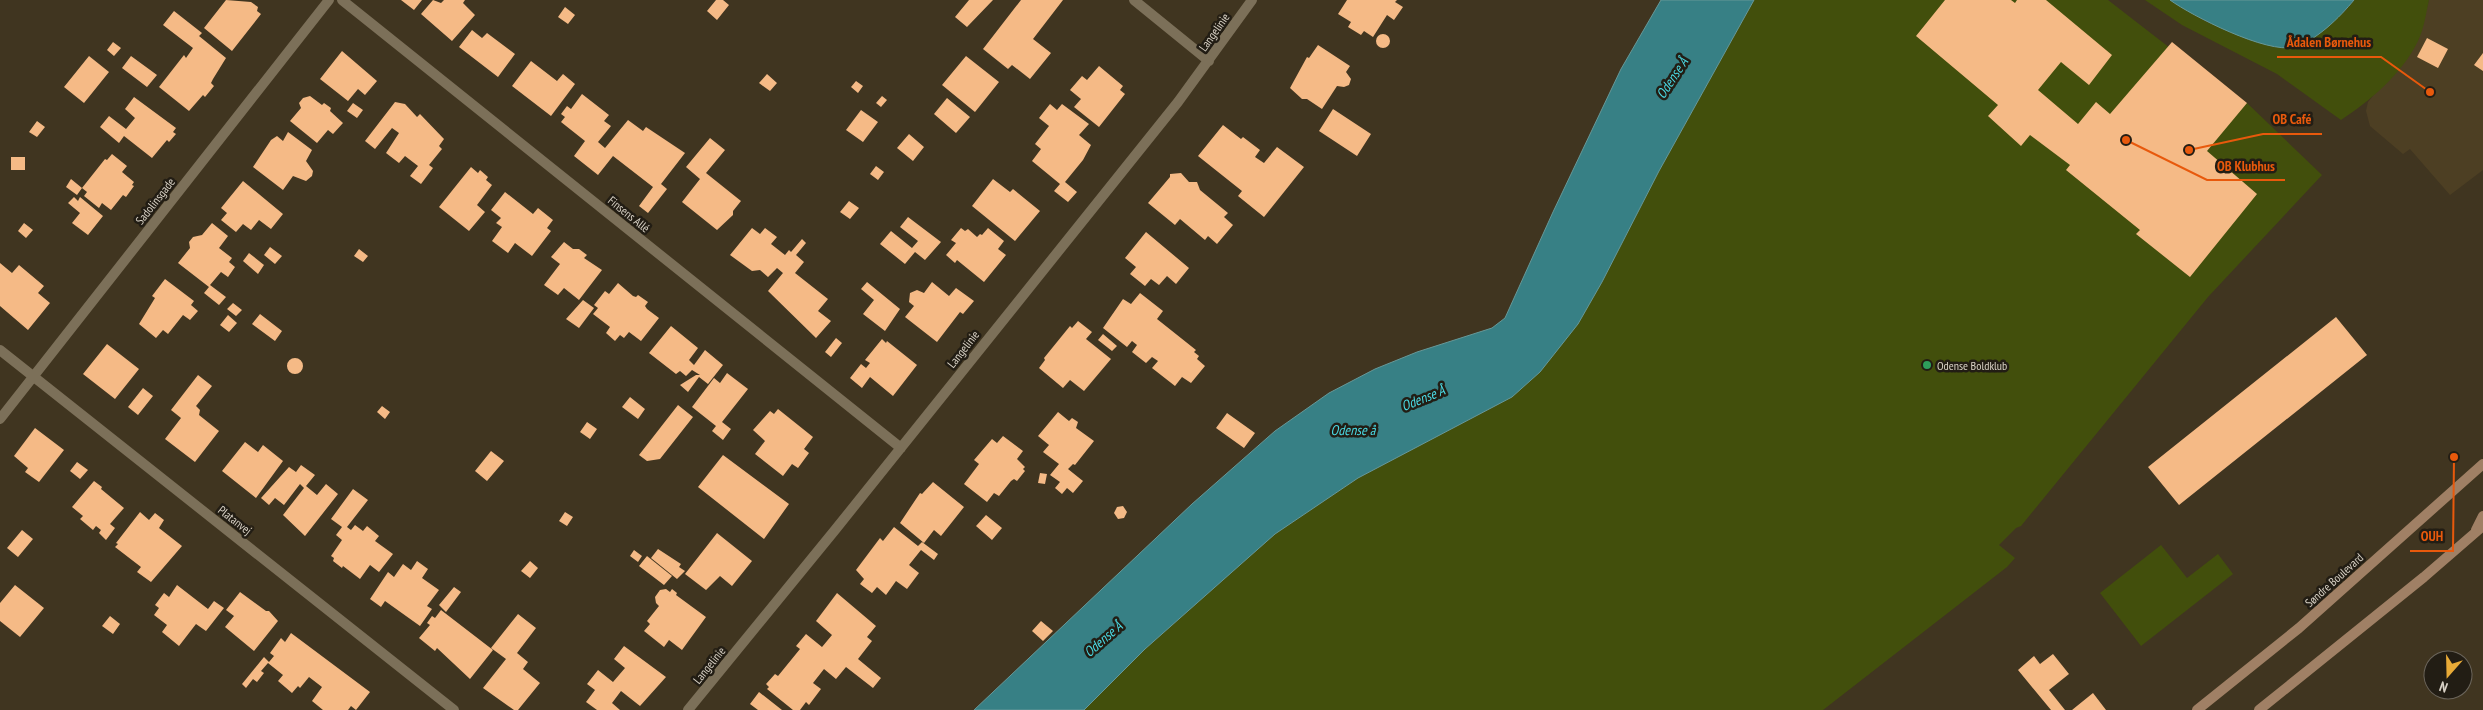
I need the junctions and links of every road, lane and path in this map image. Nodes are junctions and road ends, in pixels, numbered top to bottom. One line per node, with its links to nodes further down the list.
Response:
1 (329, 0): 7 (street, Sadolinsgade)
2 (342, 0): 9 (street, Finsens Allé)
3 (1134, 0): 5 (street)
4 (1252, 0): 5 (street, Langelinie)
5 (1209, 60): 9 (street, Langelinie)
6 (0, 350): 7 (street, Platanvej)
7 (33, 376): 8 (street, Sadolinsgade); 14 (street, Platanvej)
8 (0, 419)
9 (901, 448): 15 (street, Langelinie)
10 (2483, 464): 16 (street, Søndre Boulevard)
11 (2483, 516): 13 (street)
12 (2483, 526): 13 (street)
13 (2474, 534): 17 (street)
14 (454, 710)
15 (688, 710)
16 (2196, 710)
17 (2259, 710)

